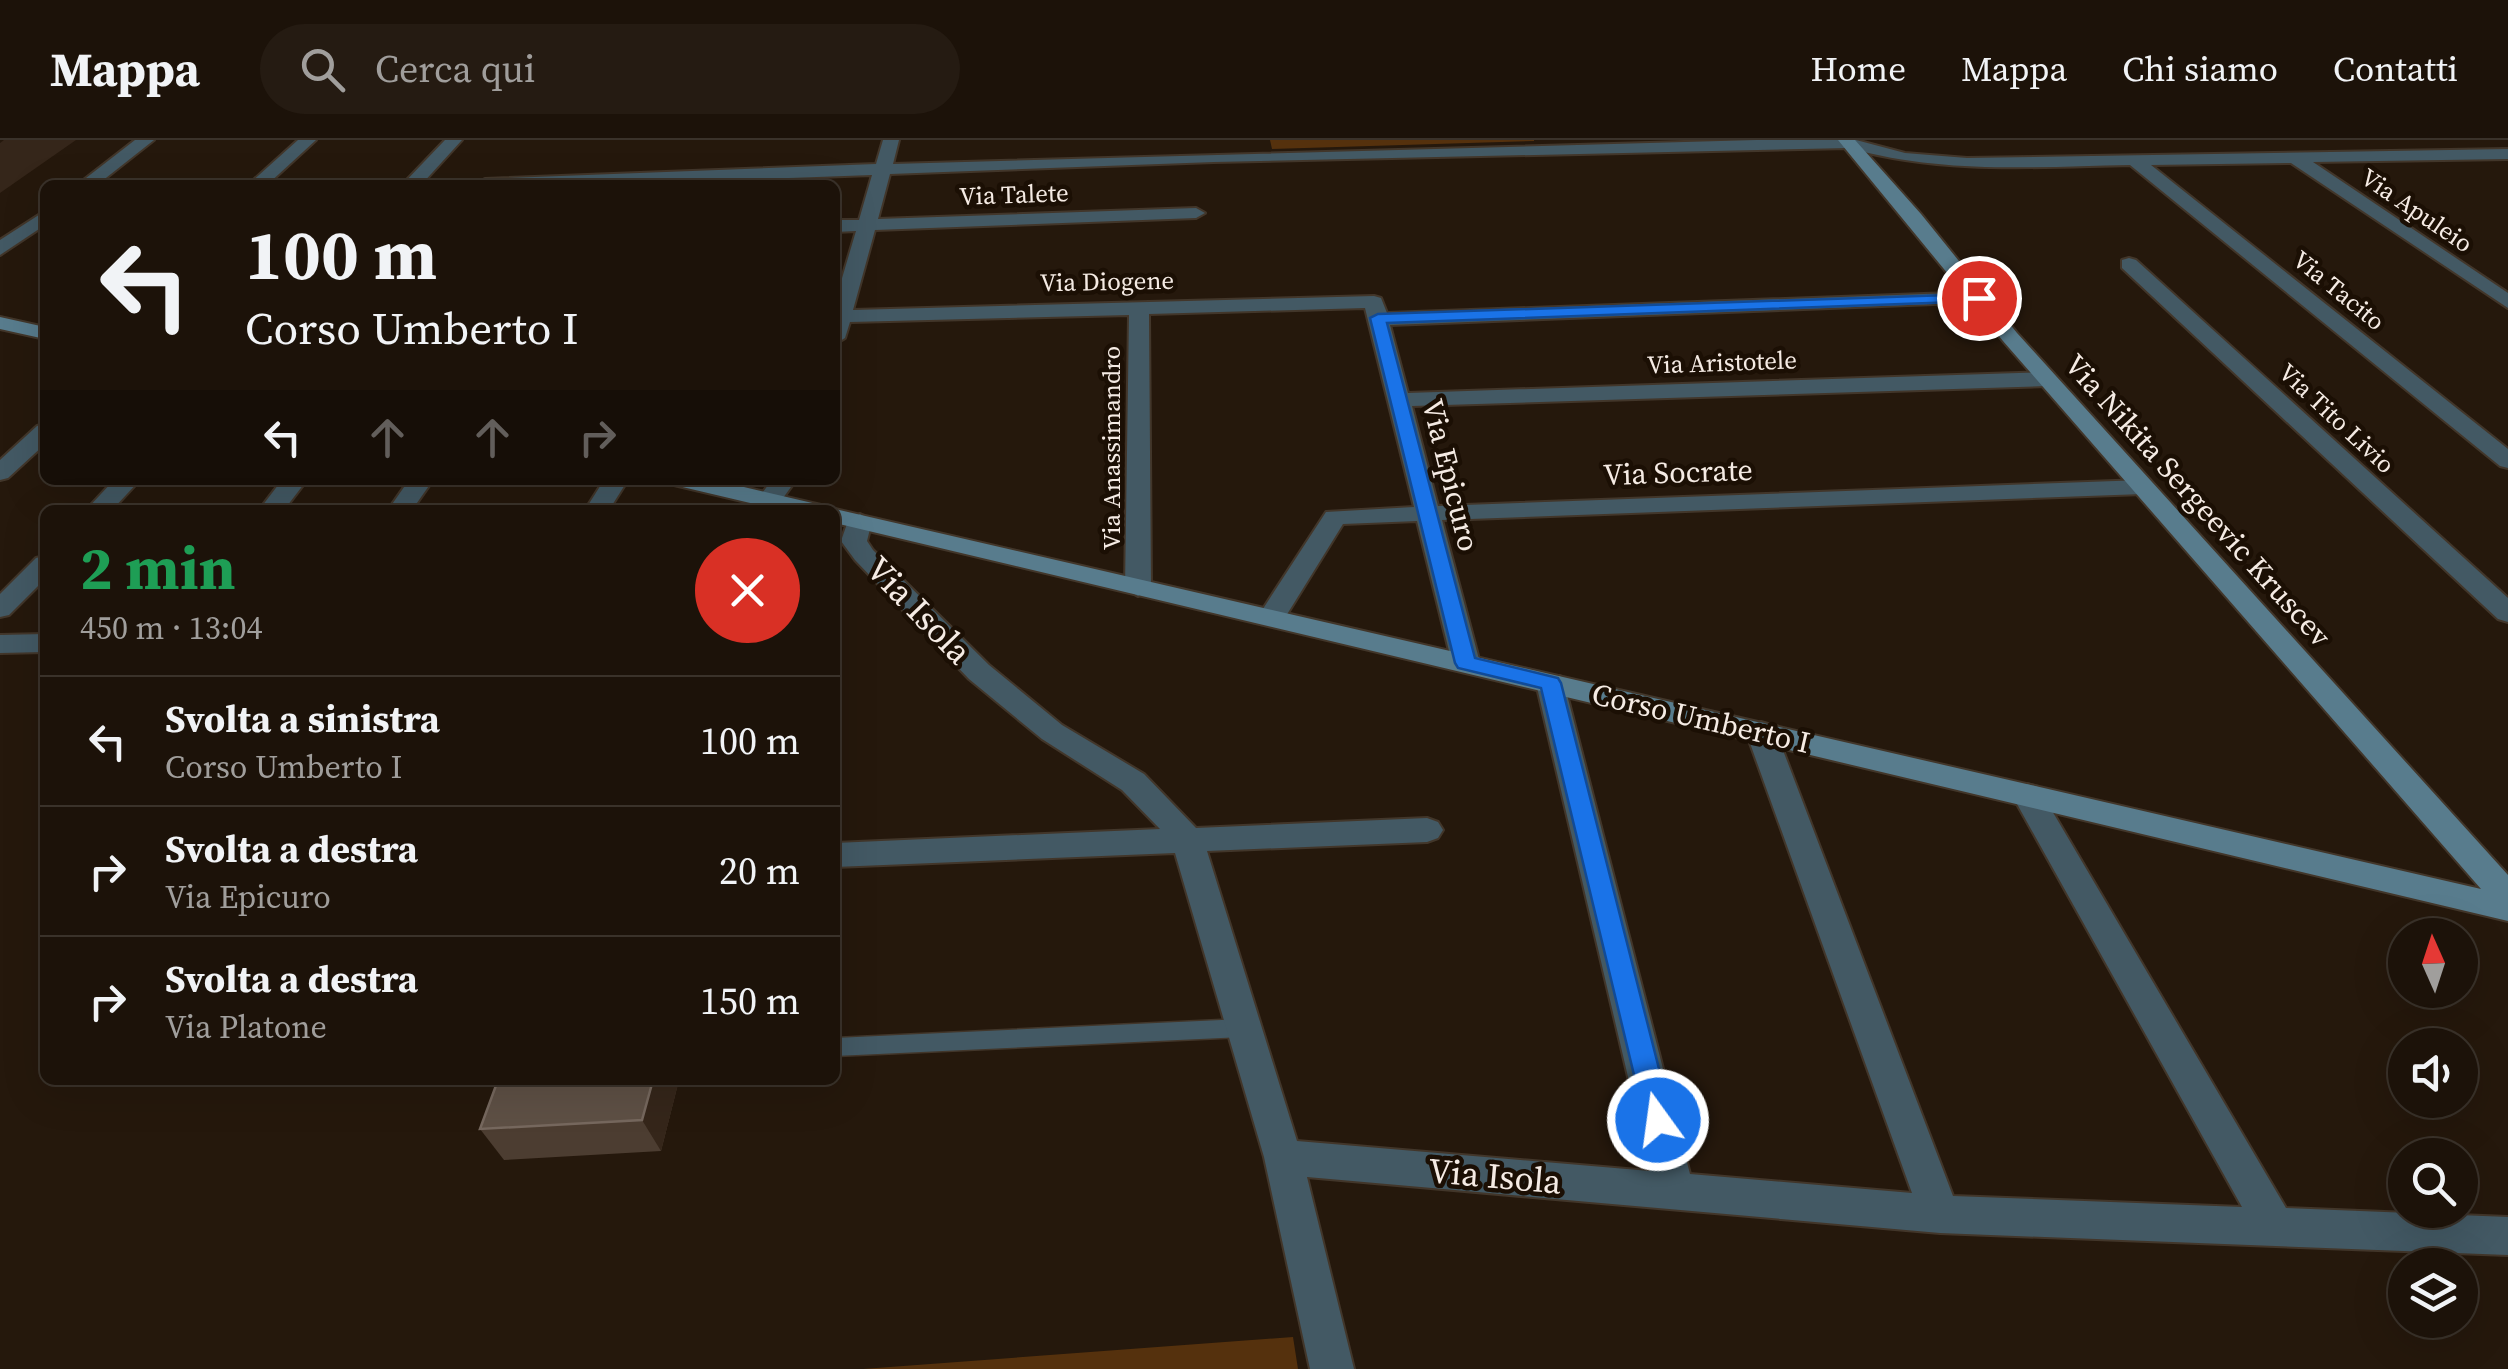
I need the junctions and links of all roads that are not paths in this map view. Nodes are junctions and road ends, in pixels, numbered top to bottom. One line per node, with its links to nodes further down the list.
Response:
1 (146, 140): 10 (street)
2 (308, 140): 11 (street)
3 (890, 140): 9 (street)
4 (1847, 141): 8 (street); 9 (street); 19 (street, Via Nikita Sergeevic Kruscev)
5 (2508, 154): 6 (street)
6 (2298, 159): 8 (street); 20 (street, Via Apuleio)
7 (472, 162): 9 (street); 12 (street)
8 (2136, 162): 30 (street, Via Tacito)
9 (881, 168): 15 (street)
10 (93, 180)
11 (263, 180)
12 (424, 180)
13 (1196, 212): 15 (street, Via Talete)
14 (40, 220): 17 (street)
15 (865, 225): 16 (street, Via Talete); 23 (street)
16 (840, 226)
17 (0, 250)
18 (2129, 264): 45 (street, Via Tito Livio)
19 (1979, 298): 22 (street, Via Diogene); 27 (street, Via Nikita Sergeevic Kruscev)
20 (2508, 302)
21 (1140, 308): 22 (street, Via Diogene); 23 (street, Via Diogene); 43 (street, Via Anassimandro)
22 (1376, 310): 28 (street, Via Epicuro)
23 (841, 316): 24 (street)
24 (840, 320)
25 (0, 323): 26 (street)
26 (40, 332)
27 (2046, 379): 28 (street, Via Aristotele); 35 (street, Via Nikita Sergeevic Kruscev)
28 (1399, 400): 40 (street, Via Epicuro)
29 (40, 436): 31 (street)
30 (2508, 461)
31 (0, 473)
32 (123, 485): 37 (street)
33 (291, 485): 38 (street)
34 (730, 485): 36 (street)
35 (2143, 487): 40 (street, Via Socrate); 56 (street, Via Nikita Sergeevic Kruscev)
36 (776, 490): 39 (street)
37 (103, 505)
38 (275, 505)
39 (803, 505)
40 (1428, 514): 46 (street, Via Socrate); 49 (street, Via Epicuro)
41 (847, 518): 43 (street, Corso Umberto I); 54 (street, Via Isola)
42 (40, 569): 44 (street)
43 (1138, 588): 46 (street, Corso Umberto I)
44 (0, 609)
45 (2508, 613)
46 (1270, 618): 49 (street, Corso Umberto I)
47 (40, 642): 48 (street)
48 (0, 644)
49 (1466, 663): 50 (street, Corso Umberto I)
50 (1550, 683): 51 (street, Corso Umberto I); 61 (street)
51 (1761, 732): 52 (street, Corso Umberto I); 62 (street)
52 (2027, 795): 57 (street, Corso Umberto I); 63 (street)
53 (1427, 830): 54 (street)
54 (1187, 838): 55 (street); 58 (street, Via Isola)
55 (840, 855)
56 (2508, 897)
57 (2508, 908)
58 (1243, 1028): 59 (lane); 60 (street, Via Isola)
59 (840, 1047)
60 (1282, 1157): 61 (street, Via Isola); 65 (street)
61 (1676, 1192): 62 (street, Via Isola)
62 (1940, 1214): 63 (street, Via Isola)
63 (2273, 1224): 64 (street, Via Isola)
64 (2508, 1236)
65 (1332, 1369)

